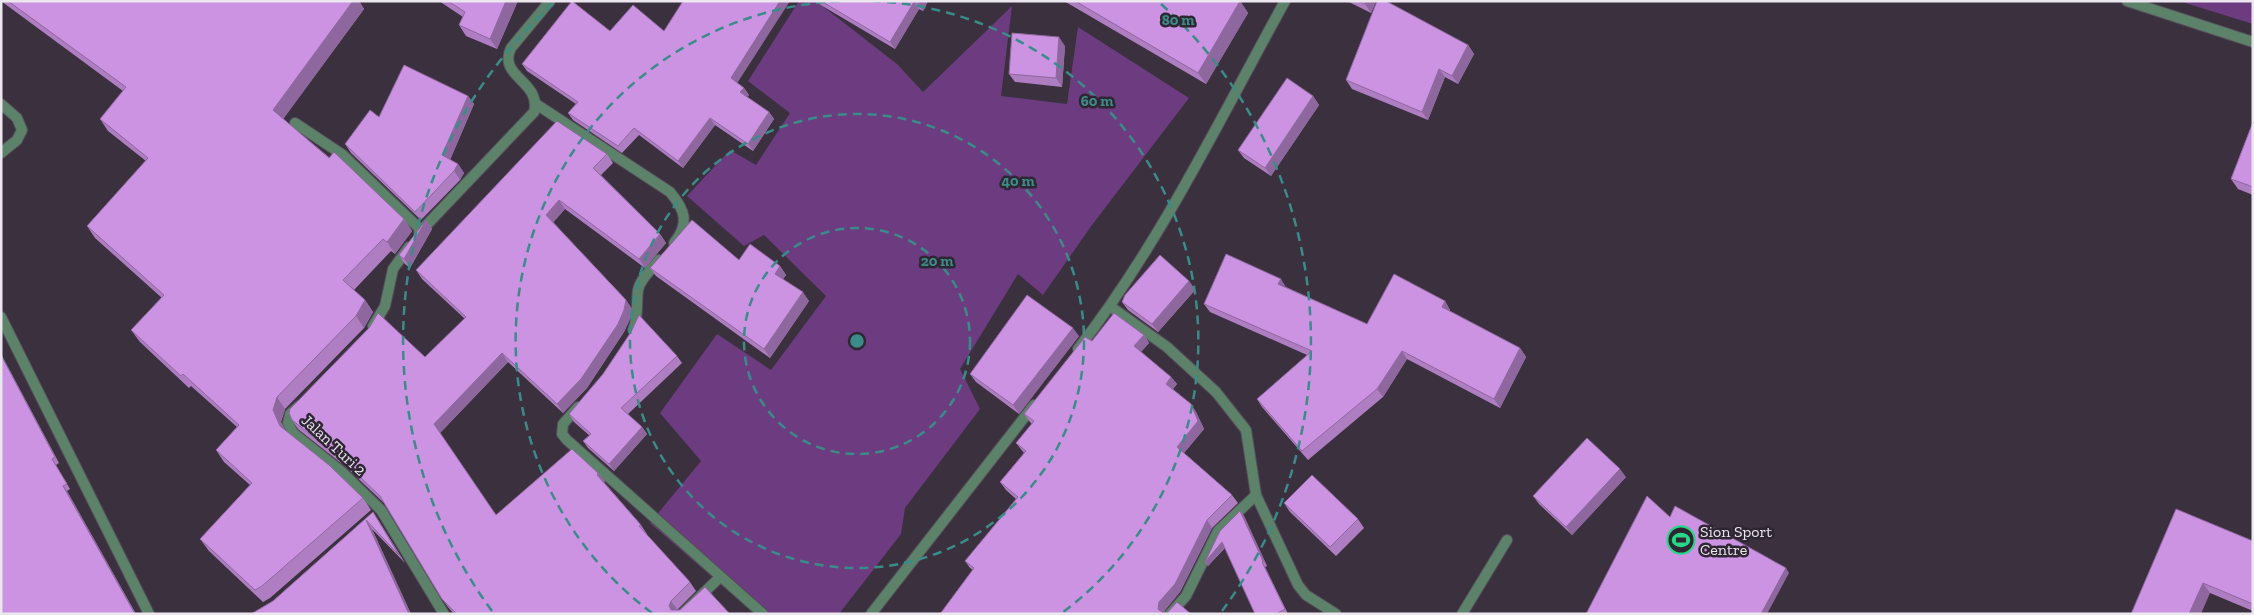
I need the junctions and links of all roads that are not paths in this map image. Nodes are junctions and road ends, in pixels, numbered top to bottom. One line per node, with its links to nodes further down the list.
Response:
1 (550, 1): 6 (street)
2 (1285, 1): 10 (street)
3 (2127, 1): 4 (street)
4 (2253, 42)
5 (1, 104): 8 (street)
6 (536, 104): 9 (street); 13 (street)
7 (295, 123): 9 (street)
8 (1, 153)
9 (421, 230): 12 (street)
10 (1111, 306): 14 (street); 18 (street)
11 (1, 317): 21 (street)
12 (370, 332)
13 (628, 339)
14 (1070, 358)
15 (1041, 396): 25 (street)
16 (586, 398): 20 (street)
17 (304, 400): 22 (street, Jalan Turi 2)
18 (1256, 495): 26 (street); 27 (street)
19 (1507, 540): 28 (street)
20 (720, 577): 23 (street); 24 (street)
21 (149, 614)
22 (444, 614)
23 (682, 614)
24 (763, 614)
25 (872, 614)
26 (1170, 614)
27 (1336, 614)
28 (1462, 614)

